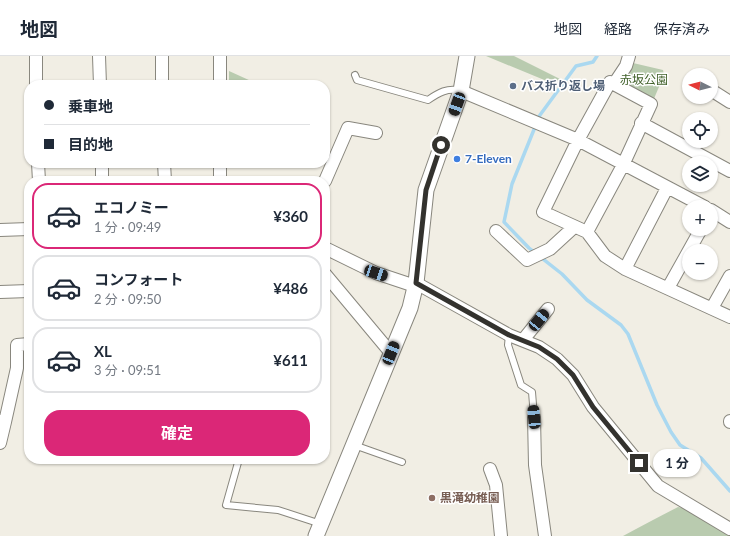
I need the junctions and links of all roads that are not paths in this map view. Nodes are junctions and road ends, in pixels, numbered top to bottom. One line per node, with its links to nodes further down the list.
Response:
1 (36, 56): 8 (street)
2 (99, 56): 9 (street)
3 (162, 56): 10 (street)
4 (220, 56): 11 (street)
5 (467, 56): 13 (street)
6 (629, 56): 12 (street)
7 (355, 75): 13 (lane)
8 (36, 80)
9 (100, 80)
10 (162, 80)
11 (220, 80)
12 (614, 84): 16 (street); 18 (street)
13 (461, 91): 18 (street); 36 (street)
14 (718, 94): 15 (street)
15 (730, 102)
16 (641, 123): 19 (street); 20 (street)
17 (376, 133): 21 (street)
18 (578, 140): 19 (street); 26 (street)
19 (623, 165): 22 (street); 30 (street)
20 (730, 171)
21 (327, 176)
22 (667, 188): 23 (street); 33 (street)
23 (690, 200)
24 (718, 214): 25 (street)
25 (730, 222)
26 (574, 228): 29 (street); 30 (street)
27 (24, 229): 28 (street)
28 (0, 230)
29 (496, 232)
30 (587, 232): 33 (street)
31 (697, 236): 37 (street)
32 (330, 250): 36 (street)
33 (625, 269): 37 (street)
34 (730, 276): 40 (street)
35 (330, 280): 46 (street)
36 (416, 284): 43 (street); 46 (street)
37 (668, 288): 40 (street)
38 (24, 291): 39 (street)
39 (0, 292)
40 (712, 308): 42 (street)
41 (548, 309): 44 (street)
42 (730, 317)
43 (509, 335): 44 (street); 47 (lane)
44 (523, 340): 54 (street)
45 (24, 344): 48 (street)
46 (391, 353): 50 (street)
47 (534, 417): 57 (street)
48 (2, 422): 49 (street)
49 (0, 443)
50 (354, 445): 51 (lane); 55 (street)
51 (402, 462)
52 (238, 464): 55 (lane)
53 (490, 469): 56 (street)
54 (730, 529)
55 (319, 530)
56 (501, 536)
57 (545, 536)

